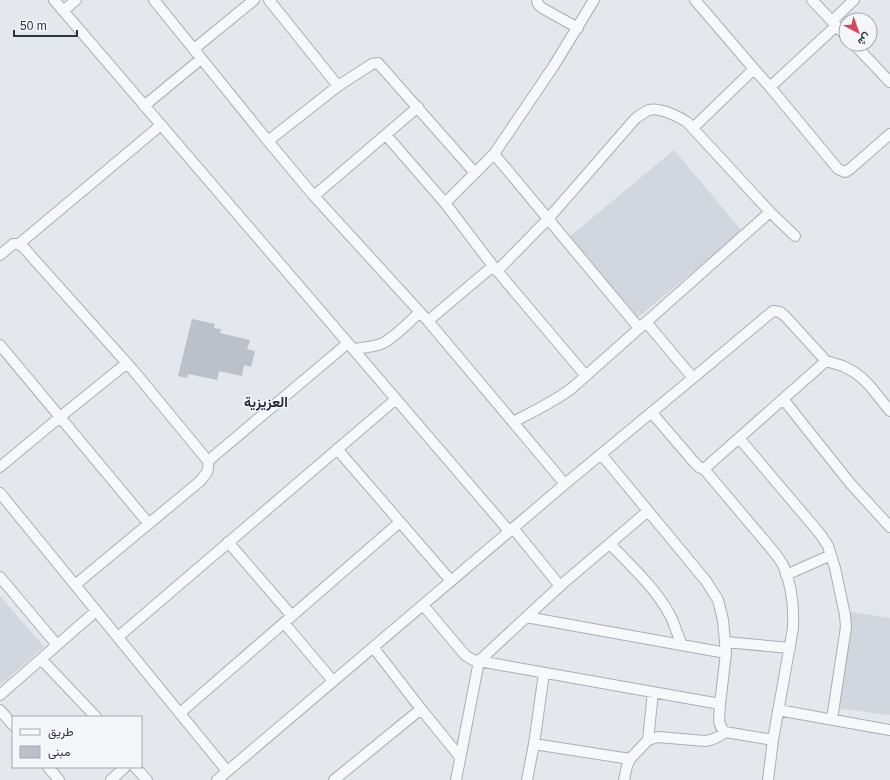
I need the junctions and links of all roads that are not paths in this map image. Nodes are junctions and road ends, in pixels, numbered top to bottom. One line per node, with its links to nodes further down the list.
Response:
1 (54, 0): 11 (street)
2 (76, 0): 11 (street)
3 (154, 0): 15 (street)
4 (254, 0): 15 (street)
5 (269, 0): 20 (street)
6 (538, 0): 13 (street)
7 (594, 0): 13 (street)
8 (695, 0): 18 (street)
9 (812, 0): 12 (street)
10 (854, 0): 12 (street)
11 (63, 11): 22 (street)
12 (834, 24): 14 (street); 21 (street)
13 (578, 28): 29 (street)
14 (838, 28)
15 (194, 50): 17 (street)
16 (862, 52): 19 (street)
17 (201, 59): 22 (street); 28 (street)
18 (754, 69): 21 (street); 25 (street)
19 (890, 82)
20 (338, 86): 23 (street); 28 (street)
21 (770, 88): 26 (street)
22 (144, 106): 24 (street)
23 (418, 107): 27 (street); 30 (street)
24 (161, 124): 36 (street); 43 (street)
25 (693, 128): 33 (street); 34 (street)
26 (890, 134)
27 (386, 135): 31 (street); 32 (street)
28 (268, 141): 31 (street)
29 (494, 154): 30 (street); 34 (street)
30 (475, 173): 32 (street)
31 (314, 196): 39 (street)
32 (445, 203): 38 (street)
33 (770, 212): 35 (street); 41 (street)
34 (548, 219): 38 (street); 41 (street)
35 (795, 236)
36 (19, 244): 37 (street); 45 (street)
37 (0, 255)
38 (495, 269): 40 (street); 46 (street)
39 (420, 312): 40 (street); 43 (street)
40 (428, 321): 53 (street)
41 (643, 325): 46 (street); 47 (street)
42 (0, 345): 52 (street)
43 (350, 346): 48 (street); 57 (street)
44 (826, 361): 47 (street); 49 (street); 50 (street)
45 (127, 363): 52 (street); 57 (street)
46 (586, 376): 53 (street)
47 (693, 378): 51 (street)
48 (396, 399): 55 (street); 66 (street)
49 (783, 399): 54 (street); 65 (street)
50 (890, 411)
51 (652, 413): 56 (street); 59 (street)
52 (60, 417): 58 (street); 64 (street)
53 (513, 422): 60 (street)
54 (739, 438): 59 (street); 69 (street)
55 (337, 449): 63 (street); 67 (street)
56 (601, 454): 60 (street); 62 (street)
57 (208, 461): 64 (street)
58 (0, 466)
59 (704, 469): 70 (street)
60 (565, 484): 66 (street)
61 (0, 493): 73 (street)
62 (648, 511): 68 (street); 81 (street)
63 (400, 522): 72 (street); 77 (street)
64 (148, 524): 73 (street)
65 (890, 527)
66 (511, 530): 72 (street); 74 (street)
67 (228, 542): 77 (street); 80 (street)
68 (610, 544): 74 (street); 83 (street)
69 (831, 555): 70 (street); 99 (street)
70 (786, 574): 85 (street)
71 (0, 577): 82 (street)
72 (451, 581): 75 (street)
73 (75, 585): 76 (street)
74 (560, 586): 78 (street)
75 (423, 605): 84 (street); 88 (street)
76 (96, 610): 80 (street); 82 (street)
77 (292, 616): 79 (street)
78 (526, 617): 83 (street); 88 (street)
79 (284, 623): 90 (street); 97 (street)
80 (118, 637): 97 (street)
81 (725, 642): 85 (street); 86 (street)
82 (57, 645): 87 (street)
83 (682, 646): 86 (street)
84 (373, 647): 90 (street); 94 (street)
85 (790, 648): 96 (street)
86 (726, 654): 93 (street)
87 (41, 659): 92 (street); 98 (street)
88 (479, 661): 89 (street); 106 (street)
89 (544, 673): 91 (street); 105 (street)
90 (333, 681): 111 (street)
91 (653, 692): 93 (street); 103 (street)
92 (0, 695)
93 (720, 704): 102 (street)
94 (421, 709): 106 (street); 116 (street)
95 (0, 710): 100 (street)
96 (778, 710): 99 (street); 104 (street)
97 (180, 713): 111 (street)
98 (95, 716)
99 (832, 719): 101 (street)
100 (12, 725)
101 (890, 730)
102 (725, 732): 103 (street); 104 (street)
103 (648, 740): 107 (street)
104 (773, 740): 120 (street)
105 (534, 744): 107 (street); 118 (street)
106 (460, 757): 117 (street)
107 (630, 759): 119 (street)
108 (49, 768): 112 (street)
109 (124, 768): 113 (street)
110 (136, 768): 114 (street)
111 (227, 771): 115 (street)
112 (59, 780)
113 (111, 780)
114 (147, 780)
115 (216, 780)
116 (334, 780)
117 (456, 780)
118 (527, 780)
119 (624, 780)
120 (769, 780)

